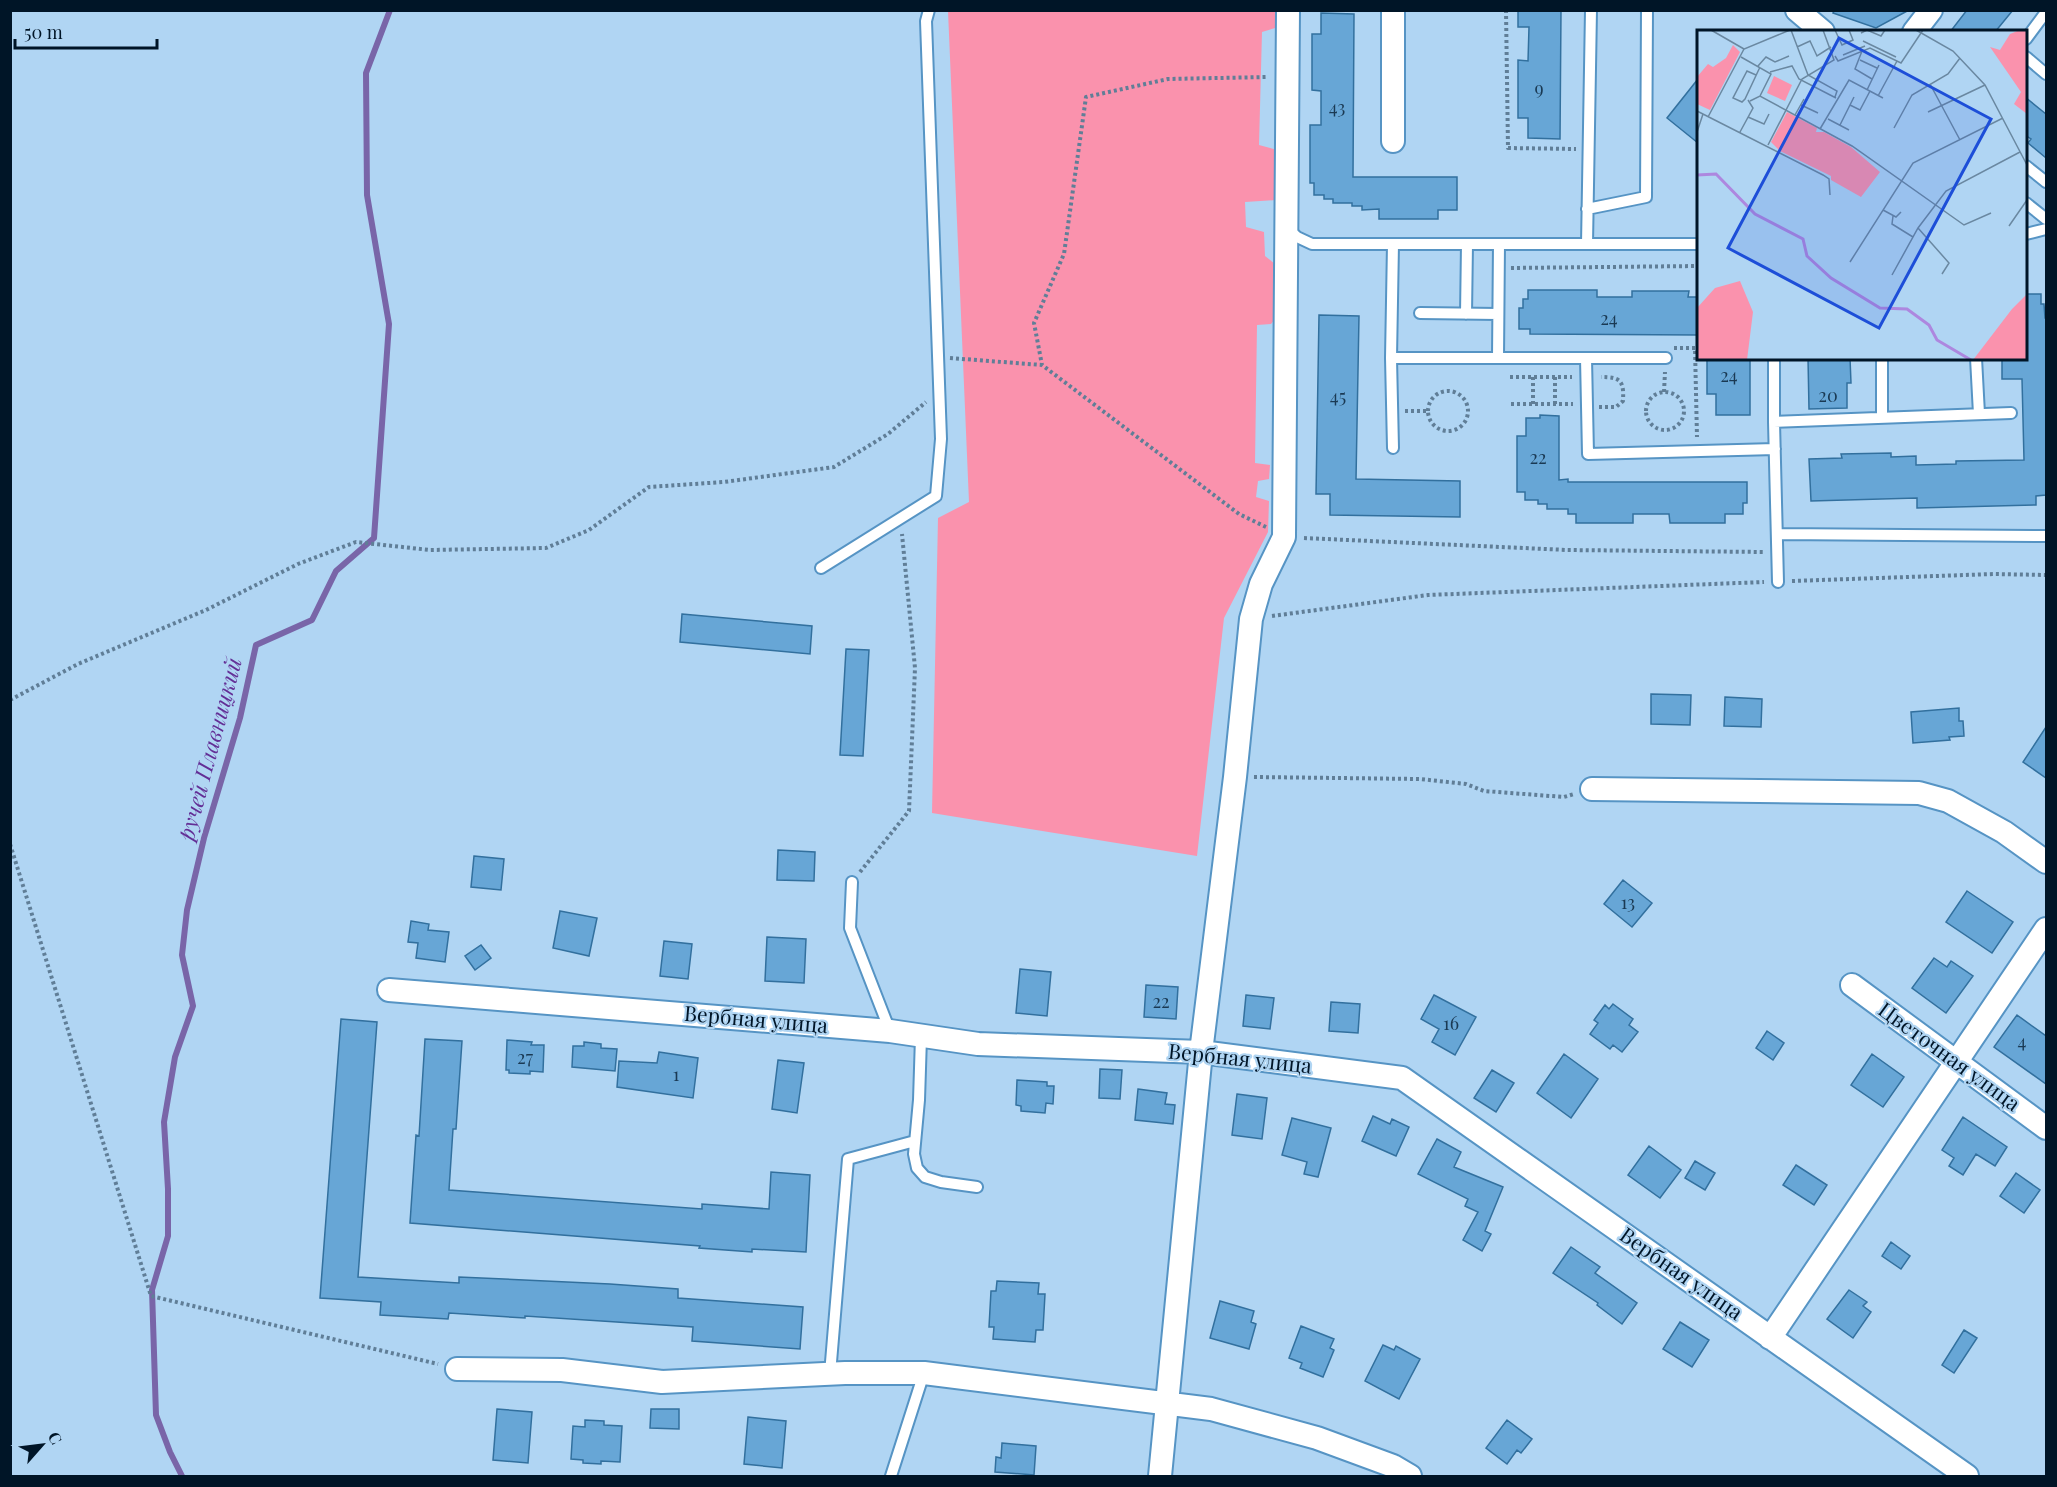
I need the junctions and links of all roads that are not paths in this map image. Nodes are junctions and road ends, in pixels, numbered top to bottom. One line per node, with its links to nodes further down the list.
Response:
1 (929, 10): 46 (lane)
2 (1288, 10): 20 (street)
3 (1393, 10): 14 (street)
4 (1591, 10): 18 (lane)
5 (1647, 10): 18 (lane)
6 (1797, 10): 9 (street)
7 (1931, 10): 10 (street)
8 (2046, 12): 11 (lane)
9 (1822, 30)
10 (1916, 30)
11 (2027, 36)
12 (2027, 59): 13 (lane)
13 (2046, 74)
14 (1393, 141)
15 (2027, 168): 16 (lane)
16 (2046, 182)
17 (2027, 205): 19 (lane)
18 (1587, 209): 26 (lane)
19 (2046, 219)
20 (1286, 226): 23 (lane); 56 (street)
21 (2046, 230): 22 (lane)
22 (2027, 234)
23 (1393, 244): 24 (lane); 33 (lane)
24 (1467, 244): 25 (lane); 29 (lane)
25 (1499, 244): 26 (lane); 30 (lane)
26 (1587, 244): 27 (lane)
27 (1697, 244)
28 (1420, 313): 29 (lane)
29 (1466, 314): 30 (lane)
30 (1498, 314): 34 (lane)
31 (1666, 353): 32 (lane)
32 (1586, 357): 34 (lane); 43 (lane)
33 (1391, 358): 34 (lane); 42 (lane)
34 (1498, 358)
35 (1774, 360): 41 (lane)
36 (1882, 360): 40 (lane)
37 (1976, 360): 39 (lane)
38 (2011, 413): 39 (lane)
39 (1979, 414): 40 (lane)
40 (1882, 418): 41 (lane)
41 (1774, 422): 43 (lane)
42 (1393, 448)
43 (1774, 449): 44 (lane)
44 (1777, 534): 45 (lane); 47 (lane)
45 (2046, 536)
46 (821, 568)
47 (1778, 582)
48 (1592, 789): 49 (street)
49 (2046, 862)
50 (852, 882): 54 (lane)
51 (2046, 929): 57 (street)
52 (1852, 985): 57 (street, Цветочная улица)
53 (389, 990): 54 (street, Вербная улица)
54 (890, 1031): 55 (street, Вербная улица)
55 (921, 1037): 56 (street, Вербная улица); 59 (lane)
56 (1201, 1052): 61 (street, Вербная улица); 65 (street)
57 (1956, 1063): 58 (street, Цветочная улица); 61 (street)
58 (2046, 1128)
59 (915, 1141): 60 (lane); 64 (lane)
60 (977, 1187)
61 (1770, 1338): 69 (street, Вербная улица)
62 (457, 1369): 64 (street)
63 (924, 1373): 64 (street); 65 (street); 66 (lane)
64 (830, 1374)
65 (1167, 1404): 67 (street); 68 (street)
66 (891, 1476)
67 (1160, 1476)
68 (1410, 1476)
69 (1967, 1476)

